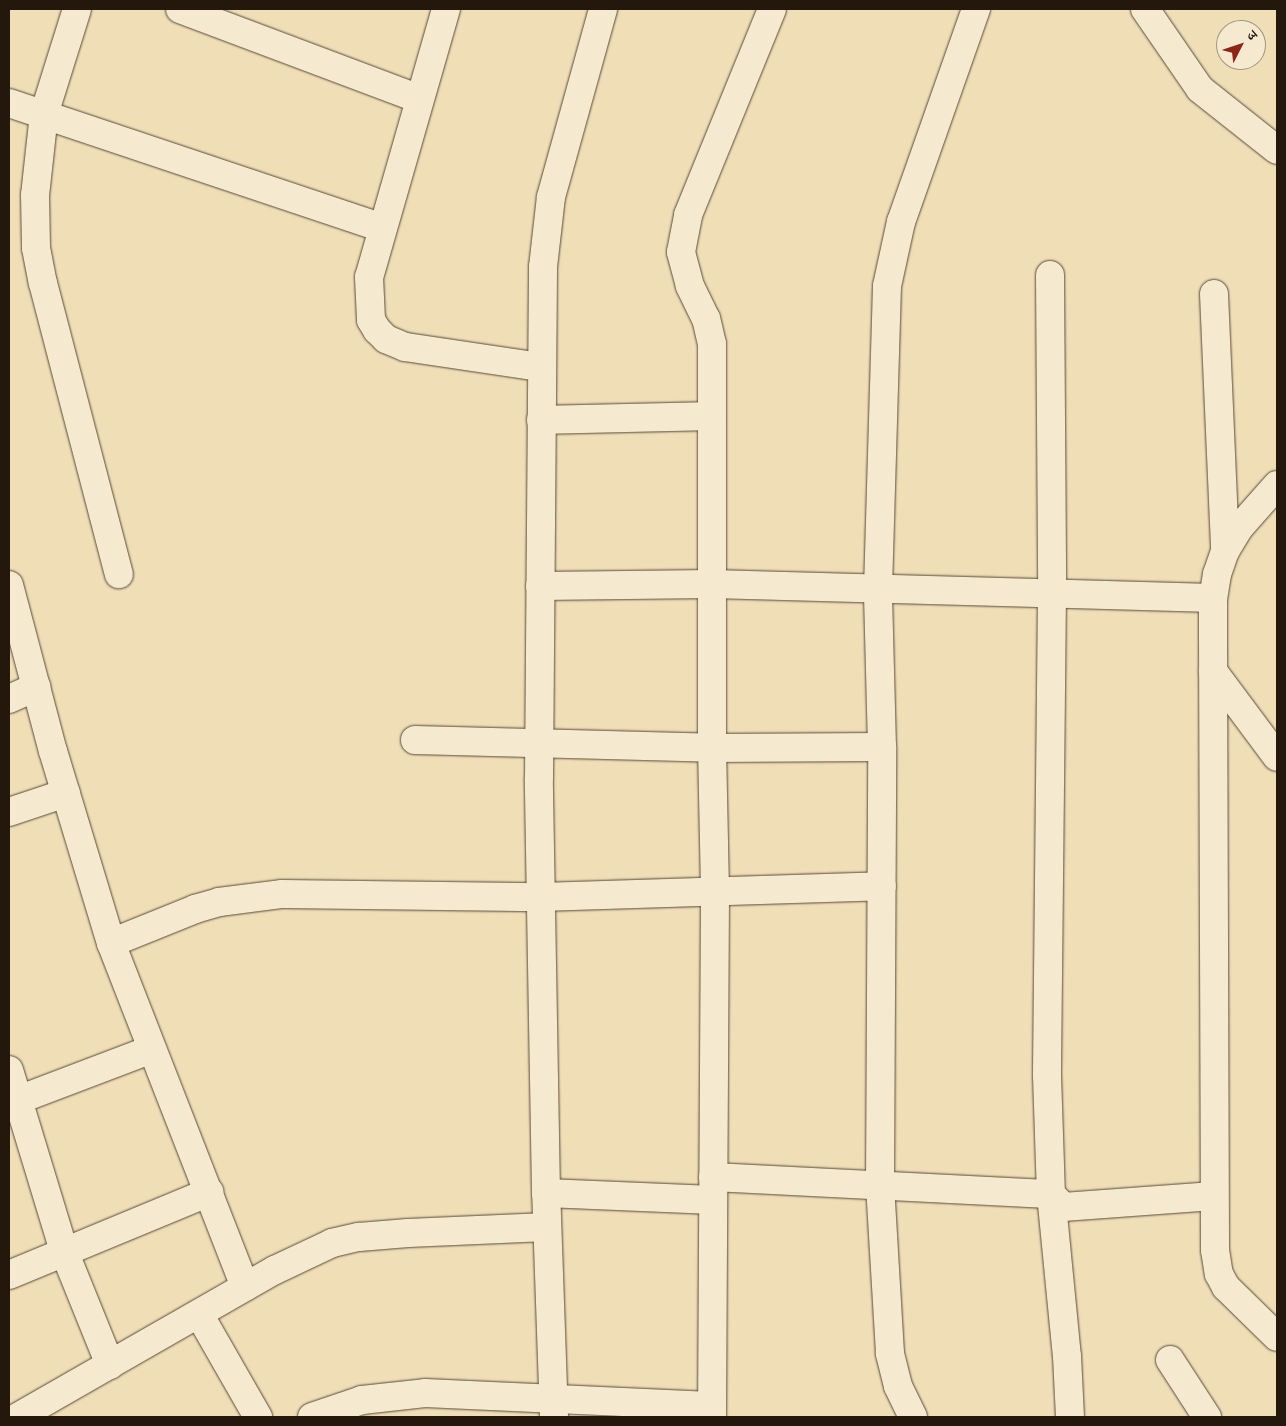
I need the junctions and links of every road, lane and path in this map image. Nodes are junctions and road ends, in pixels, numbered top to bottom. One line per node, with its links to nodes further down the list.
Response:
1 (77, 9): 10 (street)
2 (180, 9): 8 (street)
3 (446, 9): 8 (street)
4 (603, 9): 15 (street)
5 (772, 9): 16 (street)
6 (976, 9): 24 (street)
7 (1145, 9): 11 (street)
8 (419, 99): 12 (street)
9 (9, 103): 10 (street)
10 (44, 114): 12 (street); 20 (street)
11 (1277, 150)
12 (382, 228): 15 (street)
13 (1050, 275): 25 (street)
14 (1214, 294): 19 (street)
15 (541, 368): 17 (street)
16 (712, 416): 17 (street); 22 (street)
17 (541, 420): 23 (street)
18 (1277, 486): 19 (street)
19 (1226, 551): 26 (street)
20 (119, 574)
21 (9, 584): 28 (street)
22 (712, 584): 23 (street); 24 (street); 33 (street)
23 (540, 586): 31 (street)
24 (878, 589): 25 (street); 32 (street)
25 (1052, 594): 26 (street); 48 (street)
26 (1213, 598): 27 (street)
27 (1213, 671): 34 (street); 49 (street)
28 (36, 687): 29 (street); 35 (street)
29 (9, 699)
30 (415, 740): 31 (street)
31 (539, 743): 33 (street); 39 (street)
32 (882, 747): 33 (street); 37 (street)
33 (712, 748): 38 (street)
34 (1277, 757)
35 (66, 794): 36 (street); 40 (street)
36 (9, 812)
37 (882, 886): 38 (street); 44 (street)
38 (715, 890): 39 (street); 45 (street)
39 (541, 897): 40 (street); 47 (street)
40 (111, 943): 41 (street)
41 (152, 1049): 43 (street); 46 (street)
42 (9, 1070): 43 (street)
43 (18, 1100): 51 (street)
44 (880, 1186): 45 (street); 48 (street); 63 (street)
45 (713, 1189): 47 (street); 59 (street)
46 (209, 1192): 51 (street); 53 (street)
47 (546, 1193): 50 (street)
48 (1051, 1194): 49 (street); 64 (street)
49 (1214, 1196): 55 (street)
50 (547, 1227): 53 (street); 58 (street)
51 (64, 1251): 52 (street); 57 (street)
52 (9, 1275)
53 (245, 1287): 54 (street)
54 (199, 1314): 57 (street); 61 (street)
55 (1277, 1337)
56 (1170, 1360): 65 (street)
57 (110, 1365): 60 (street)
58 (554, 1408): 59 (street); 62 (street)
59 (711, 1411)
60 (18, 1417)
61 (258, 1417)
62 (312, 1417)
63 (913, 1417)
64 (1070, 1417)
65 (1207, 1417)

